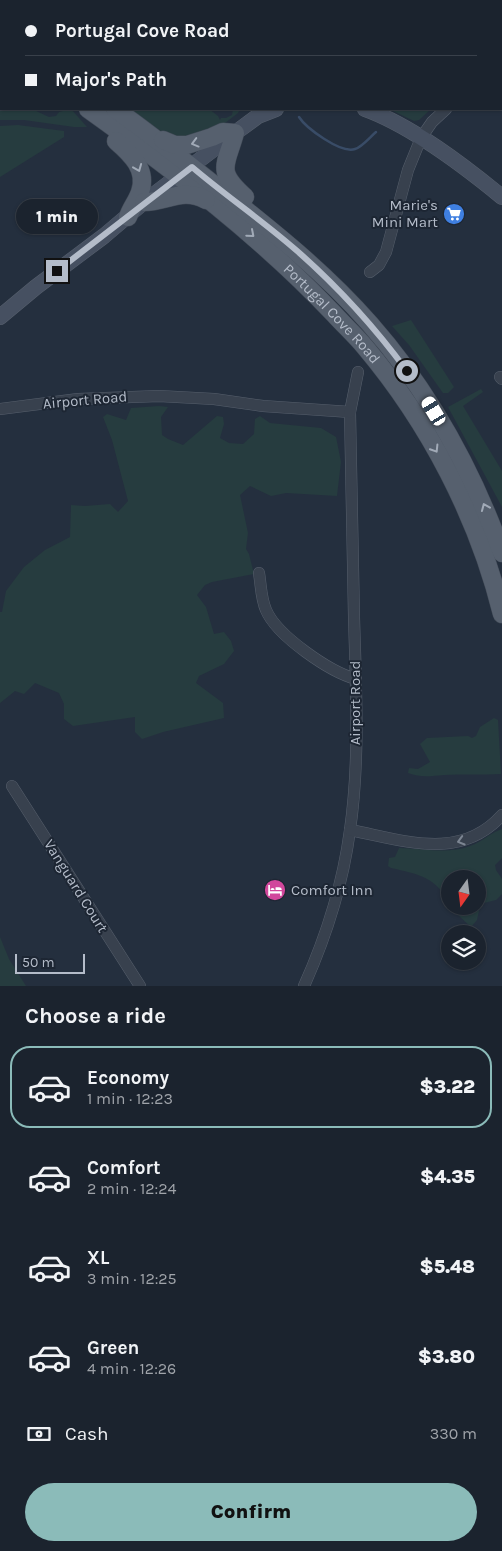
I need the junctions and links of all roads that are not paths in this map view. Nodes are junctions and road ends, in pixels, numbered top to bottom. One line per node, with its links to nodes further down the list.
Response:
1 (81, 110): 15 (main road, one-way to 15)
2 (90, 110): 11 (main road, Portugal Cove Road)
3 (117, 110): 9 (main road, Portugal Cove Road)
4 (271, 110): 7 (street)
5 (368, 110): 10 (street)
6 (445, 110): 10 (street)
7 (257, 113): 8 (street)
8 (235, 133): 9 (main road, one-way to 9); 11 (street); 16 (main road)
9 (154, 137): 11 (main road, Portugal Cove Road)
10 (421, 138): 12 (street); 17 (street)
11 (186, 171): 13 (street); 14 (main road, Portugal Cove Road); 16 (main road, Portugal Cove Road)
12 (502, 197)
13 (144, 202): 14 (main road); 15 (street)
14 (214, 202): 24 (main road, Portugal Cove Road, one-way to 24)
15 (128, 217): 18 (street)
16 (297, 251): 22 (main road, Portugal Cove Road, one-way to 16)
17 (370, 272)
18 (0, 317)
19 (358, 372): 21 (street, Airport Road)
20 (0, 409): 21 (street, Airport Road)
21 (350, 412): 25 (street, Airport Road)
22 (502, 552)
23 (258, 573): 25 (street)
24 (502, 614)
25 (356, 679): 28 (street, Airport Road)
26 (12, 786): 29 (street, Vanguard Court)
27 (502, 815): 28 (street, one-way to 28)
28 (350, 830): 30 (street, Airport Road)
29 (140, 986)
30 (304, 986)

